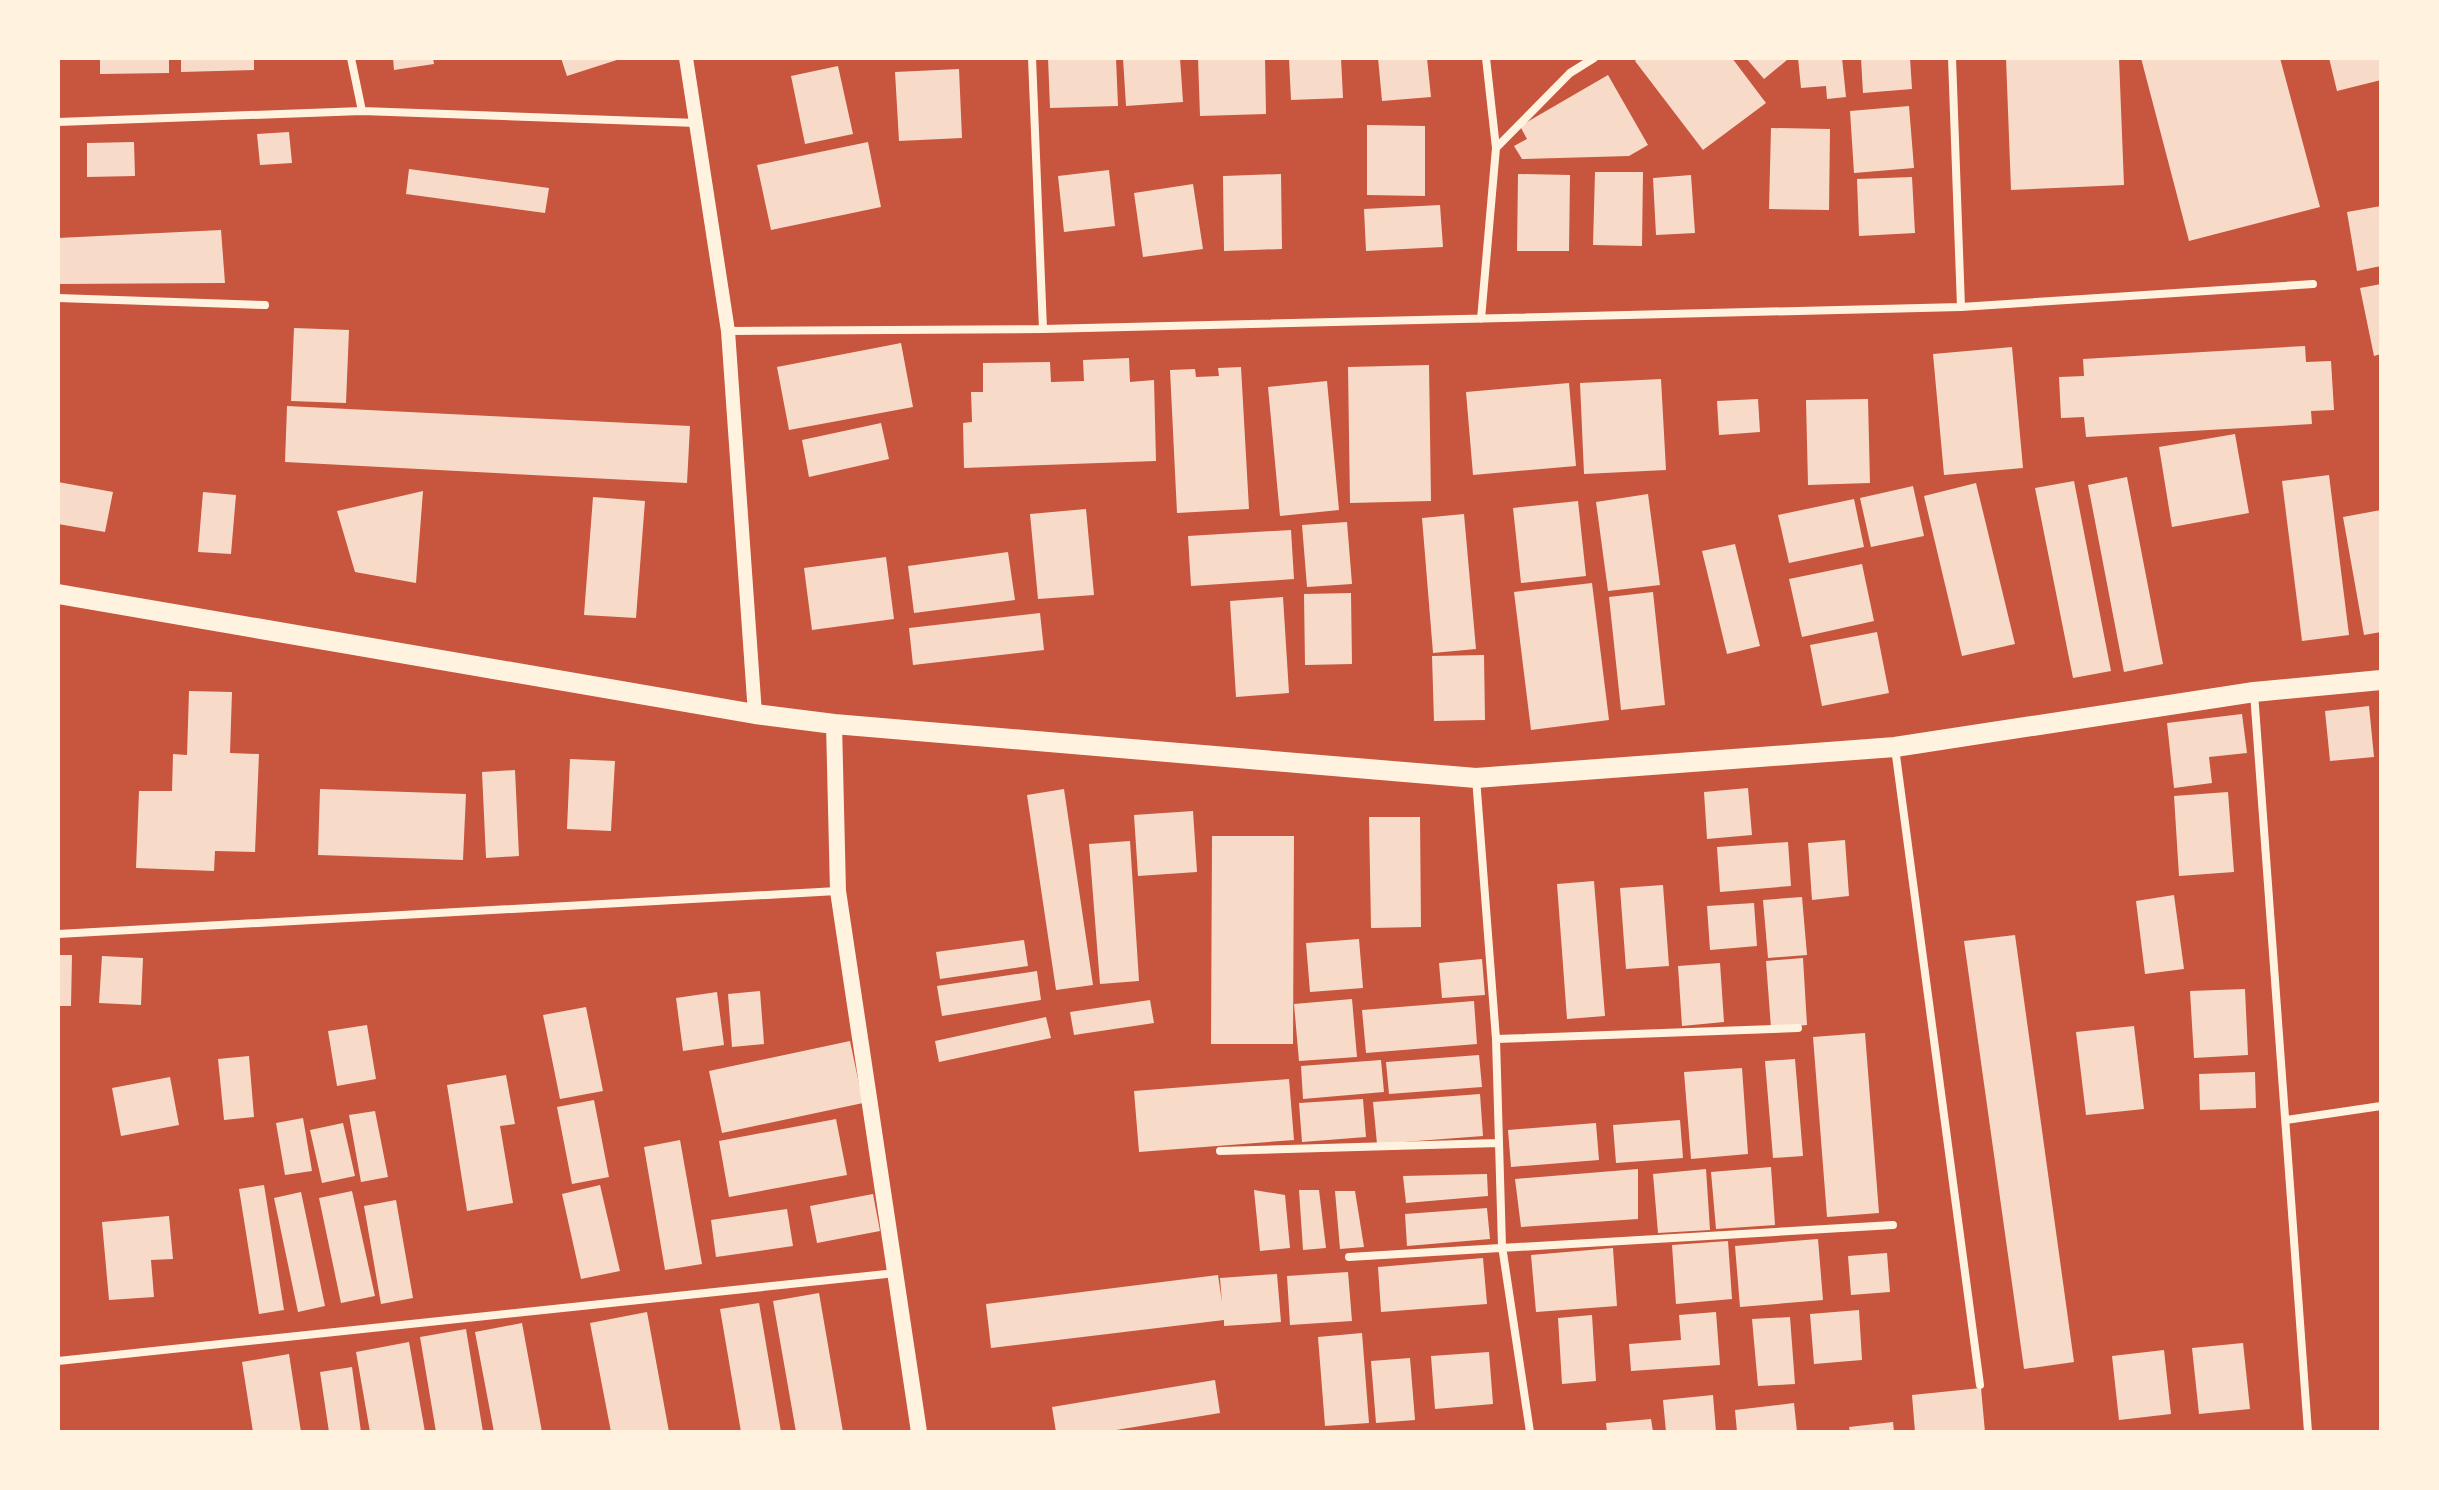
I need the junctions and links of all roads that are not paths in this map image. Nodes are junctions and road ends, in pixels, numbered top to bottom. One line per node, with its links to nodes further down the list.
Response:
1 (351, 58): 7 (street)
2 (686, 58): 9 (street)
3 (1032, 58): 16 (street)
4 (1486, 58): 10 (street)
5 (1594, 58): 10 (street)
6 (1952, 58): 14 (street)
7 (362, 111): 8 (street); 9 (street)
8 (58, 122)
9 (698, 123): 17 (street)
10 (1496, 148): 15 (street)
11 (2313, 284): 14 (street)
12 (58, 298): 13 (street)
13 (265, 305)
14 (1961, 307): 15 (street)
15 (1481, 319): 16 (street)
16 (1043, 329): 17 (street)
17 (728, 331): 21 (street)
18 (58, 594): 21 (main road)
19 (2381, 680): 20 (main road)
20 (2254, 692): 23 (main road); 30 (street)
21 (755, 714): 22 (main road)
22 (834, 724): 24 (main road); 25 (main road)
23 (1895, 747): 24 (main road); 38 (street)
24 (1476, 778): 28 (street)
25 (838, 891): 26 (street); 36 (main road)
26 (58, 934)
27 (1798, 1028): 28 (street)
28 (1496, 1039): 31 (street)
29 (2381, 1106): 30 (street)
30 (2286, 1120): 41 (street)
31 (1498, 1143): 32 (street); 34 (street)
32 (1220, 1151)
33 (1893, 1225): 34 (street)
34 (1502, 1246): 35 (street); 40 (street)
35 (1349, 1257)
36 (896, 1273): 37 (street); 39 (main road)
37 (58, 1361)
38 (1980, 1385)
39 (919, 1432)
40 (1530, 1432)
41 (2308, 1432)

